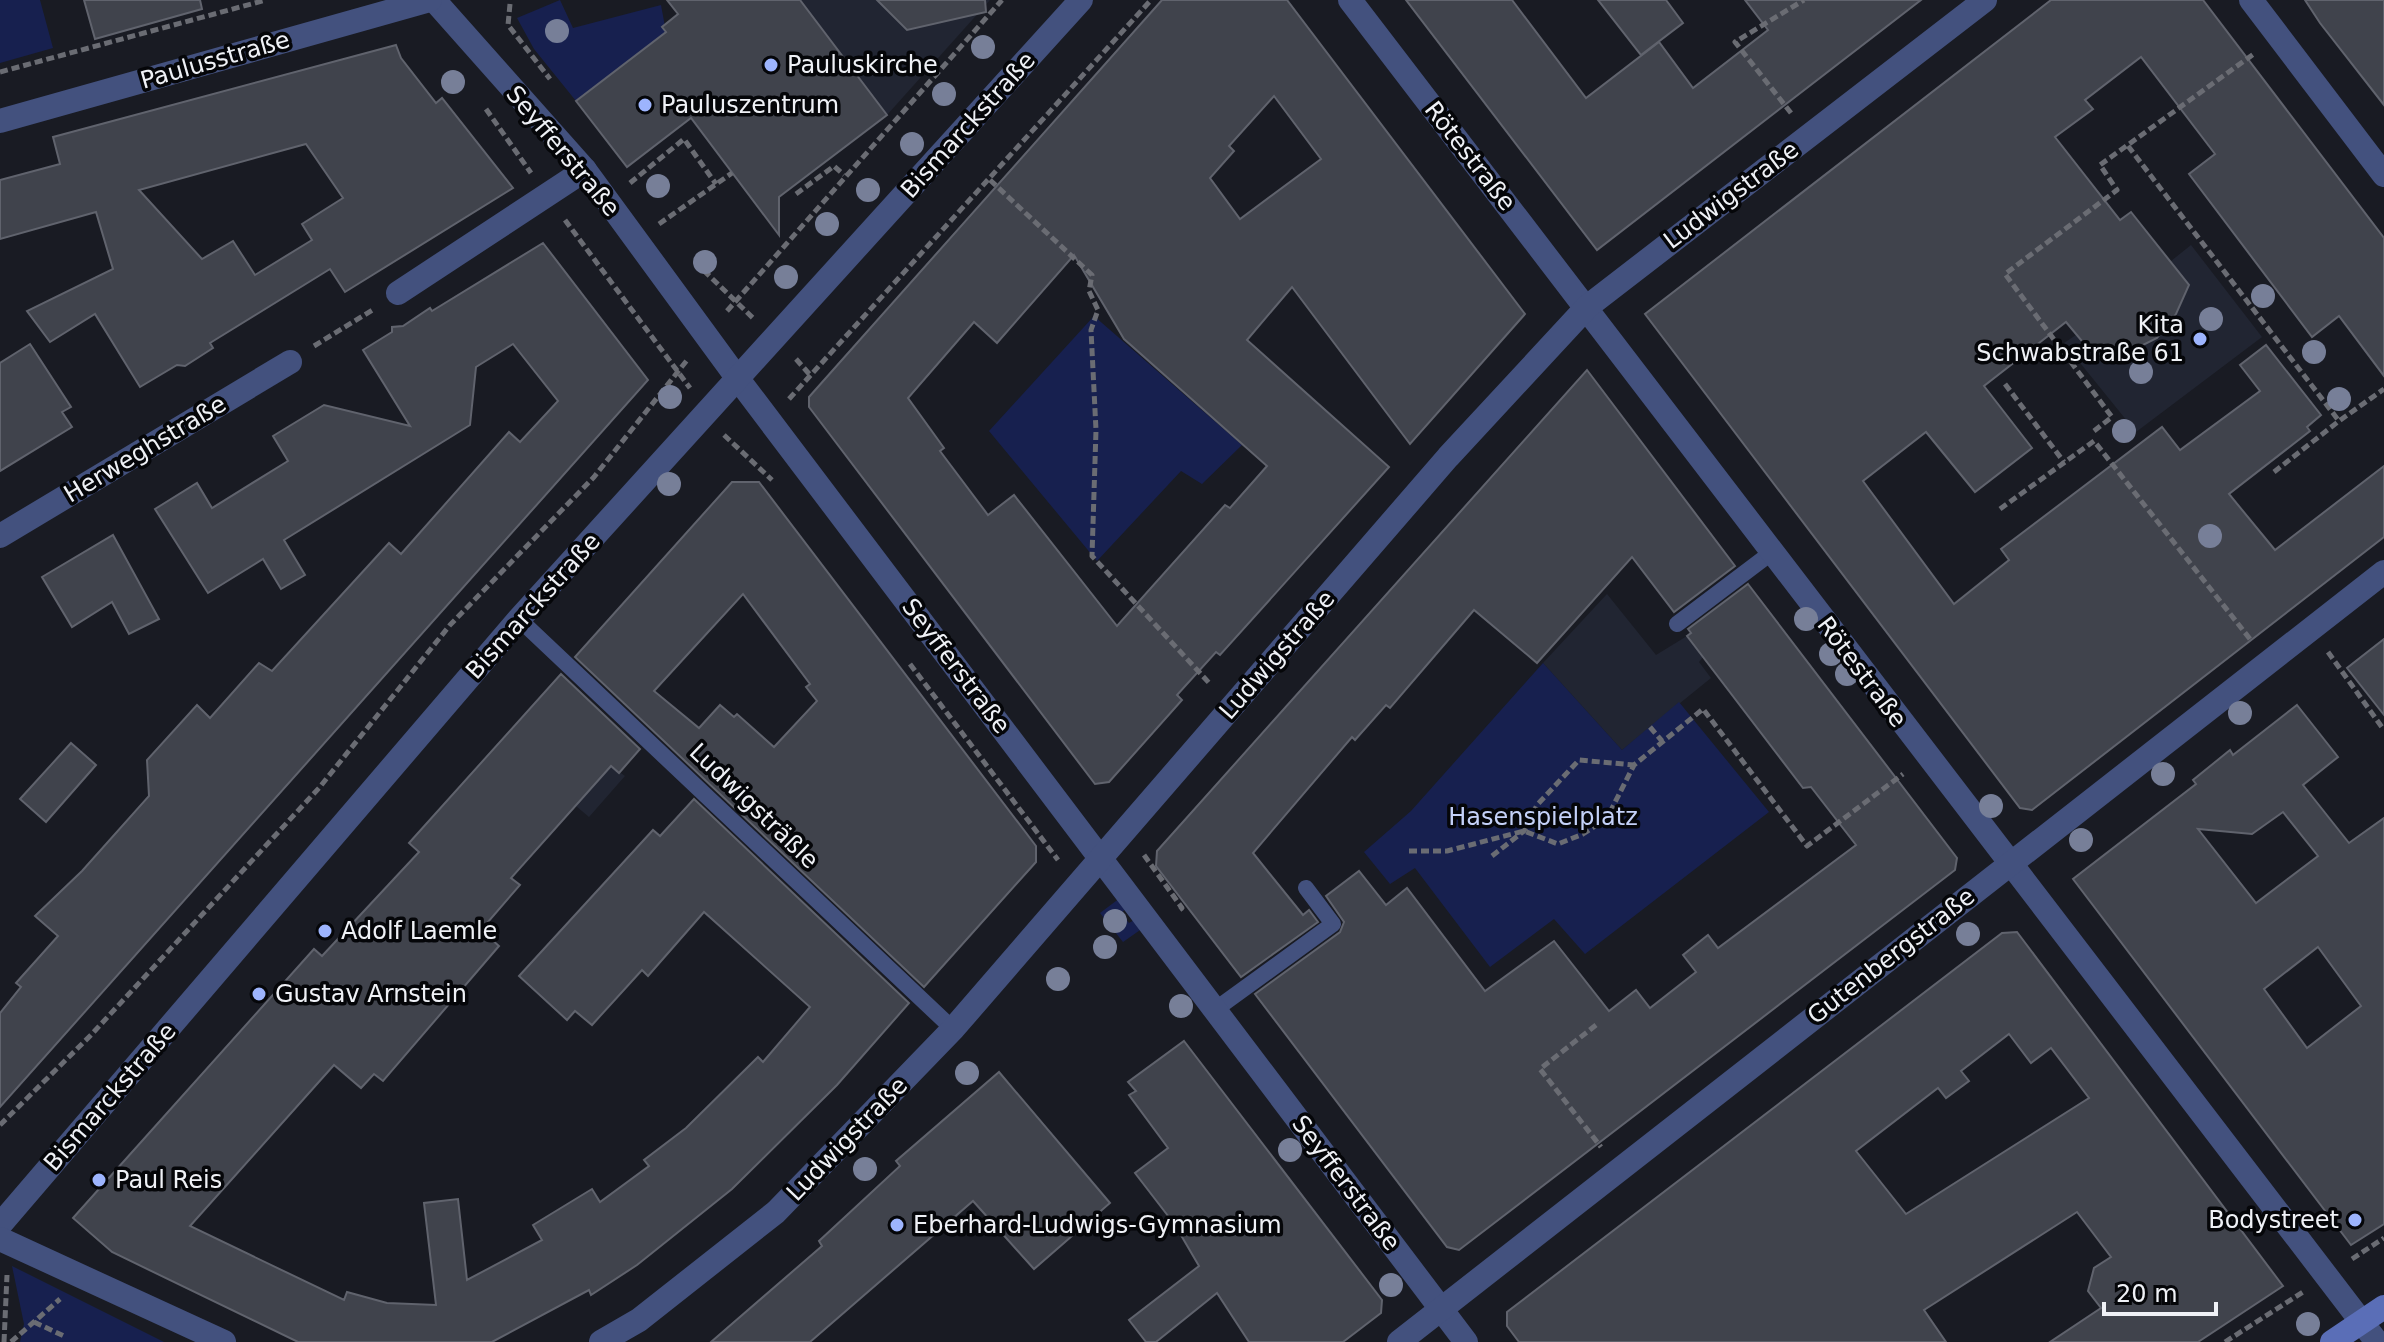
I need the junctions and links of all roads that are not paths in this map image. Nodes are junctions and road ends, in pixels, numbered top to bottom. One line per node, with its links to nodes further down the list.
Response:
1 (432, 0): 6 (street, Paulusstraße); 7 (street, Seyfferstraße)
2 (1081, 0): 12 (street, Bismarckstraße)
3 (1350, 0): 10 (street, Rötestraße)
4 (1985, 0): 10 (street, Ludwigstraße)
5 (2251, 0): 8 (street)
6 (0, 121)
7 (585, 170): 9 (street); 12 (street, Seyfferstraße)
8 (2384, 175)
9 (398, 293)
10 (1587, 307): 14 (street, Rötestraße); 18 (street, Ludwigstraße)
11 (290, 362): 13 (street, Herweghstraße)
12 (738, 379): 16 (street, Bismarckstraße); 18 (street, Seyfferstraße)
13 (0, 536)
14 (1771, 553): 17 (lane); 19 (street, Rötestraße)
15 (2384, 572): 19 (street, Gutenbergstraße)
16 (519, 619): 22 (lane, Ludwigsträßle); 23 (street, Bismarckstraße)
17 (1677, 624)
18 (1100, 857): 21 (street, Seyfferstraße); 22 (street, Ludwigstraße)
19 (2010, 863): 25 (street, Gutenbergstraße); 26 (street, Rötestraße)
20 (1306, 888): 21 (lane)
21 (1216, 1009): 25 (street, Seyfferstraße)
22 (953, 1029): 28 (street, Ludwigstraße)
23 (3, 1236): 27 (street)
24 (2384, 1307): 26 (main road)
25 (1441, 1310): 29 (street, Gutenbergstraße); 30 (street, Seyfferstraße)
26 (2362, 1322): 31 (main road); 32 (street, Rötestraße)
27 (224, 1342)
28 (601, 1342)
29 (1399, 1342)
30 (1466, 1342)
31 (2332, 1342)
32 (2377, 1342)

